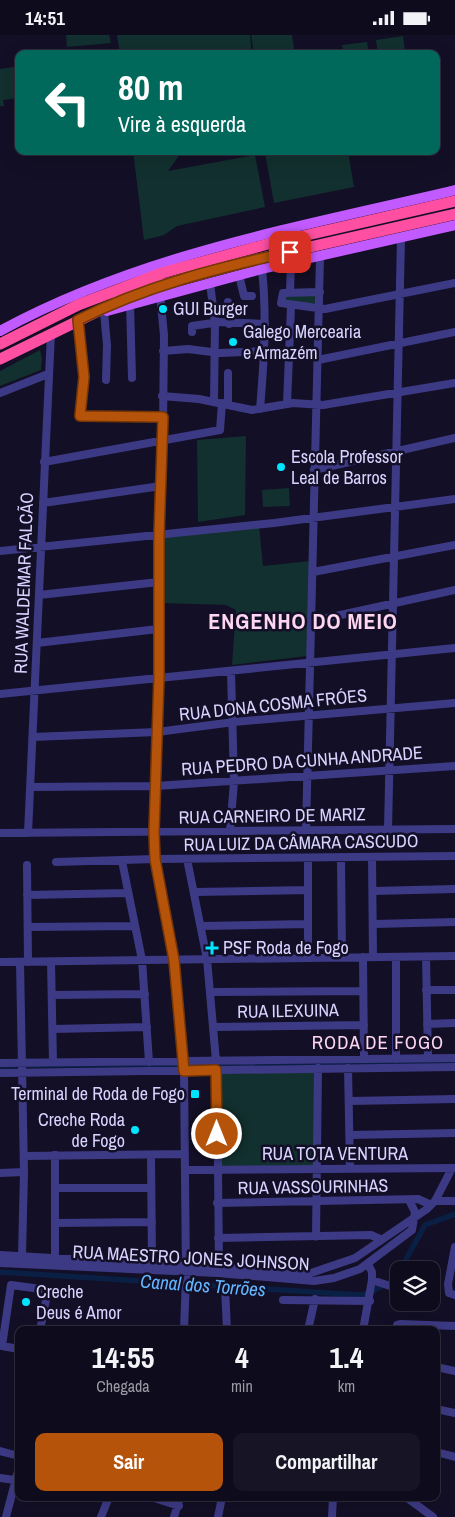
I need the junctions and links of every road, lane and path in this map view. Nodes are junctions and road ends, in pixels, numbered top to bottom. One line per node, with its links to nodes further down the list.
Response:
1 (455, 190): 26 (main road)
2 (455, 201): 31 (highway)
3 (455, 213): 21 (highway)
4 (455, 225): 5 (main road)
5 (401, 238): 6 (main road); 14 (street)
6 (320, 257): 7 (main road); 13 (street)
7 (292, 263): 8 (main road); 12 (street)
8 (262, 269): 9 (main road); 25 (street)
9 (239, 275): 10 (main road); 16 (street)
10 (210, 283): 15 (main road); 23 (street)
11 (455, 283): 14 (street)
12 (290, 292): 13 (street); 19 (street)
13 (320, 292): 20 (street)
14 (399, 293): 20 (street); 30 (street)
15 (160, 295): 18 (main road); 32 (street)
16 (252, 296)
17 (228, 302): 24 (street)
18 (130, 303): 21 (main road); 39 (street)
19 (291, 306): 20 (street); 49 (street)
20 (320, 307): 36 (street)
21 (99, 312): 22 (highway); 40 (street)
22 (78, 320): 29 (highway); 51 (street)
23 (215, 323): 24 (street); 27 (street); 34 (street)
24 (229, 324): 25 (street)
25 (265, 324): 33 (street)
26 (0, 331)
27 (192, 332)
28 (455, 332): 30 (street)
29 (51, 333): 35 (highway); 38 (street, RUA WALDEMAR FALCÃO)
30 (398, 343): 36 (street); 45 (street)
31 (0, 344)
32 (163, 351): 34 (street); 46 (street)
33 (265, 351): 34 (street); 43 (street)
34 (214, 353): 47 (street)
35 (0, 359)
36 (318, 360): 48 (street)
37 (228, 373): 47 (street)
38 (48, 375): 44 (street); 55 (street, RUA WALDEMAR FALCÃO)
39 (132, 378)
40 (106, 379)
41 (455, 383): 45 (street)
42 (253, 385): 43 (street)
43 (262, 385): 50 (street)
44 (0, 393)
45 (397, 394): 48 (street); 54 (street)
46 (162, 397): 47 (street); 51 (street)
47 (221, 403): 50 (street); 53 (street)
48 (316, 403): 49 (street); 56 (street)
49 (287, 404): 50 (street)
50 (260, 409)
51 (163, 417): 53 (street)
52 (455, 437): 54 (street)
53 (163, 441): 55 (street); 57 (street)
54 (396, 451): 56 (street); 60 (street)
55 (44, 462): 59 (street, RUA WALDEMAR FALCÃO)
56 (314, 470): 61 (street)
57 (161, 486): 59 (street); 62 (street)
58 (455, 499): 60 (street)
59 (43, 503): 64 (street, RUA WALDEMAR FALCÃO)
60 (395, 506): 61 (street); 66 (street)
61 (313, 517): 62 (street); 67 (street)
62 (159, 535): 64 (street); 68 (street)
63 (455, 545): 66 (street)
64 (41, 547): 65 (street); 70 (street, RUA WALDEMAR FALCÃO)
65 (0, 551)
66 (394, 555): 67 (street); 71 (street)
67 (313, 572): 72 (street)
68 (159, 582): 70 (street); 73 (street)
69 (455, 590): 71 (street)
70 (39, 595): 74 (street, RUA WALDEMAR FALCÃO)
71 (392, 604): 72 (street); 76 (street)
72 (313, 621): 77 (street)
73 (158, 629): 74 (street); 79 (street)
74 (37, 643): 80 (street, RUA WALDEMAR FALCÃO)
75 (455, 648): 76 (street)
76 (390, 655): 77 (street); 83 (street)
77 (312, 662): 78 (street); 84 (street)
78 (231, 671): 79 (street); 85 (street)
79 (159, 677): 80 (street); 86 (street)
80 (35, 690): 81 (street); 87 (street, RUA WALDEMAR FALCÃO)
81 (0, 694)
82 (455, 703): 83 (street, RUA DONA COSMA FRÓES)
83 (390, 709): 84 (street, RUA DONA COSMA FRÓES); 89 (street)
84 (310, 716): 85 (street, RUA DONA COSMA FRÓES); 90 (street)
85 (234, 722): 86 (street, RUA DONA COSMA FRÓES); 91 (street)
86 (158, 732): 87 (street, RUA DONA COSMA FRÓES); 92 (street)
87 (33, 737): 93 (street, RUA WALDEMAR FALCÃO)
88 (455, 766): 89 (street, RUA PEDRO DA CUNHA ANDRADE)
89 (389, 770): 90 (street, RUA PEDRO DA CUNHA ANDRADE); 96 (street)
90 (309, 775): 91 (street, RUA PEDRO DA CUNHA ANDRADE); 95 (street)
91 (234, 782): 92 (street, RUA PEDRO DA CUNHA ANDRADE); 97 (street)
92 (156, 786): 93 (street, RUA PEDRO DA CUNHA ANDRADE); 98 (street)
93 (31, 787): 100 (street, RUA WALDEMAR FALCÃO)
94 (455, 829): 96 (street, RUA CARNEIRO DE MARIZ)
95 (306, 830): 96 (street, RUA CARNEIRO DE MARIZ); 97 (street, RUA CARNEIRO DE MARIZ)
96 (388, 830)
97 (230, 831): 98 (street, RUA CARNEIRO DE MARIZ)
98 (154, 832): 100 (street, RUA CARNEIRO DE MARIZ); 105 (street)
99 (0, 833): 100 (street, RUA CARNEIRO DE MARIZ)
100 (28, 833)
101 (455, 856): 103 (street, RUA LUIZ DA CÂMARA CASCUDO)
102 (341, 857): 103 (street, RUA LUIZ DA CÂMARA CASCUDO); 104 (street, RUA LUIZ DA CÂMARA CASCUDO); 123 (street)
103 (372, 857): 112 (street)
104 (308, 858): 106 (street, RUA LUIZ DA CÂMARA CASCUDO); 111 (street)
105 (155, 859): 106 (street, RUA LUIZ DA CÂMARA CASCUDO); 107 (street, RUA LUIZ DA CÂMARA CASCUDO); 131 (street)
106 (188, 859): 113 (street)
107 (122, 861): 108 (street, RUA LUIZ DA CÂMARA CASCUDO); 114 (street)
108 (56, 862)
109 (27, 865): 115 (street)
110 (455, 889): 112 (street)
111 (308, 890): 113 (street); 117 (street)
112 (373, 891): 118 (street)
113 (195, 892): 120 (street)
114 (128, 893): 115 (street); 119 (street)
115 (27, 895): 121 (street)
116 (455, 922): 118 (street)
117 (308, 924): 120 (street); 128 (street)
118 (374, 924): 125 (street)
119 (134, 926): 121 (street); 130 (street)
120 (202, 926): 129 (street)
121 (28, 927): 134 (street)
122 (455, 956): 127 (street)
123 (342, 957): 124 (street); 128 (street)
124 (363, 957): 125 (street); 137 (street)
125 (373, 957): 126 (street)
126 (396, 957): 127 (street); 150 (street)
127 (426, 957): 136 (street)
128 (308, 958): 129 (street)
129 (207, 959): 131 (street); 138 (street)
130 (142, 960): 131 (street); 132 (street); 140 (street)
131 (174, 960): 151 (street)
132 (51, 961): 134 (street); 139 (street)
133 (0, 962): 134 (street)
134 (24, 962): 156 (street)
135 (455, 989): 136 (street)
136 (426, 990): 142 (street)
137 (363, 991): 138 (street); 143 (street)
138 (210, 992): 145 (street)
139 (52, 995): 140 (street); 146 (street)
140 (144, 995): 144 (street)
141 (455, 1023): 142 (street)
142 (427, 1024): 147 (street)
143 (364, 1025): 145 (street, RUA ILEXUINA); 149 (street)
144 (147, 1027): 146 (street); 154 (street)
145 (213, 1027): 152 (street)
146 (52, 1029): 153 (street)
147 (428, 1058): 148 (street); 150 (street)
148 (455, 1058)
149 (364, 1059): 150 (street); 152 (street)
150 (396, 1059)
151 (183, 1060): 152 (street); 154 (street); 161 (street)
152 (216, 1061)
153 (53, 1062): 154 (street); 156 (street)
154 (149, 1062)
155 (0, 1063): 156 (street)
156 (21, 1063): 162 (street)
157 (348, 1067): 158 (street); 159 (street); 165 (street)
158 (455, 1067)
159 (318, 1068): 160 (street); 172 (street)
160 (216, 1070): 161 (street); 176 (street)
161 (184, 1071): 162 (street); 168 (street)
162 (21, 1072): 163 (street); 169 (street)
163 (0, 1073)
164 (455, 1099): 165 (street)
165 (350, 1101): 167 (street)
166 (455, 1133): 167 (street)
167 (350, 1135): 174 (street)
168 (185, 1153): 171 (street); 175 (street)
169 (24, 1155): 170 (street); 177 (street)
170 (55, 1155): 171 (street); 179 (street)
171 (150, 1155): 180 (street)
172 (316, 1167): 174 (street, RUA TOTA VENTURA); 176 (street, RUA TOTA VENTURA); 184 (street)
173 (454, 1168): 174 (street, RUA TOTA VENTURA); 185 (street)
174 (350, 1169)
175 (185, 1170): 176 (street, RUA TOTA VENTURA); 200 (street)
176 (217, 1171): 183 (street)
177 (24, 1172): 178 (street); 194 (street)
178 (0, 1173)
179 (55, 1188): 180 (street); 188 (street)
180 (151, 1188): 187 (street)
181 (410, 1200): 184 (street, RUA VASSOURINHAS); 185 (street, RUA VASSOURINHAS); 186 (street, RUA VASSOURINHAS)
182 (455, 1201): 185 (street)
183 (218, 1203): 184 (street, RUA VASSOURINHAS); 190 (street)
184 (316, 1203): 189 (street)
185 (433, 1203): 186 (street, RUA MAESTRO JONES JOHNSON)
186 (415, 1217): 191 (street, RUA MAESTRO JONES JOHNSON); 198 (street, RUA MAESTRO JONES JOHNSON)
187 (152, 1222): 188 (street); 197 (street)
188 (55, 1223): 195 (street)
189 (316, 1237): 190 (street); 191 (street)
190 (218, 1238): 199 (street)
191 (380, 1239): 199 (street, RUA MAESTRO JONES JOHNSON)
192 (455, 1247): 205 (street)
193 (0, 1255): 194 (street, RUA MAESTRO JONES JOHNSON)
194 (22, 1256): 195 (street, RUA MAESTRO JONES JOHNSON)
195 (55, 1258): 197 (street, RUA MAESTRO JONES JOHNSON)
196 (0, 1263): 200 (street, RUA MAESTRO JONES JOHNSON)
197 (152, 1263): 200 (street, RUA MAESTRO JONES JOHNSON)
198 (368, 1264): 200 (street, RUA MAESTRO JONES JOHNSON); 201 (street)
199 (219, 1267): 200 (street, RUA MAESTRO JONES JOHNSON)
200 (186, 1272): 209 (street)
201 (379, 1283): 202 (street); 204 (street)
202 (390, 1286)
203 (225, 1287): 210 (street)
204 (371, 1295): 206 (street); 212 (street)
205 (453, 1295)
206 (315, 1299): 207 (street); 211 (street)
207 (283, 1300)
208 (41, 1326): 215 (street)
209 (184, 1326)
210 (227, 1326)
211 (309, 1326)
212 (364, 1326)
213 (440, 1326): 214 (street)
214 (455, 1326)
215 (15, 1348)
216 (440, 1368): 217 (street)
217 (455, 1371)
218 (440, 1410): 219 (street)
219 (455, 1413)
220 (0, 1451): 222 (street)
221 (440, 1453): 223 (street)
222 (15, 1455)
223 (455, 1457)
224 (0, 1478): 225 (street)
225 (15, 1479): 231 (street)
226 (107, 1501): 232 (street)
227 (179, 1501): 233 (street)
228 (221, 1501): 234 (street)
229 (333, 1501): 235 (street)
230 (411, 1501): 236 (street)
231 (6, 1517)
232 (100, 1517)
233 (174, 1517)
234 (218, 1517)
235 (332, 1517)
236 (433, 1517)

